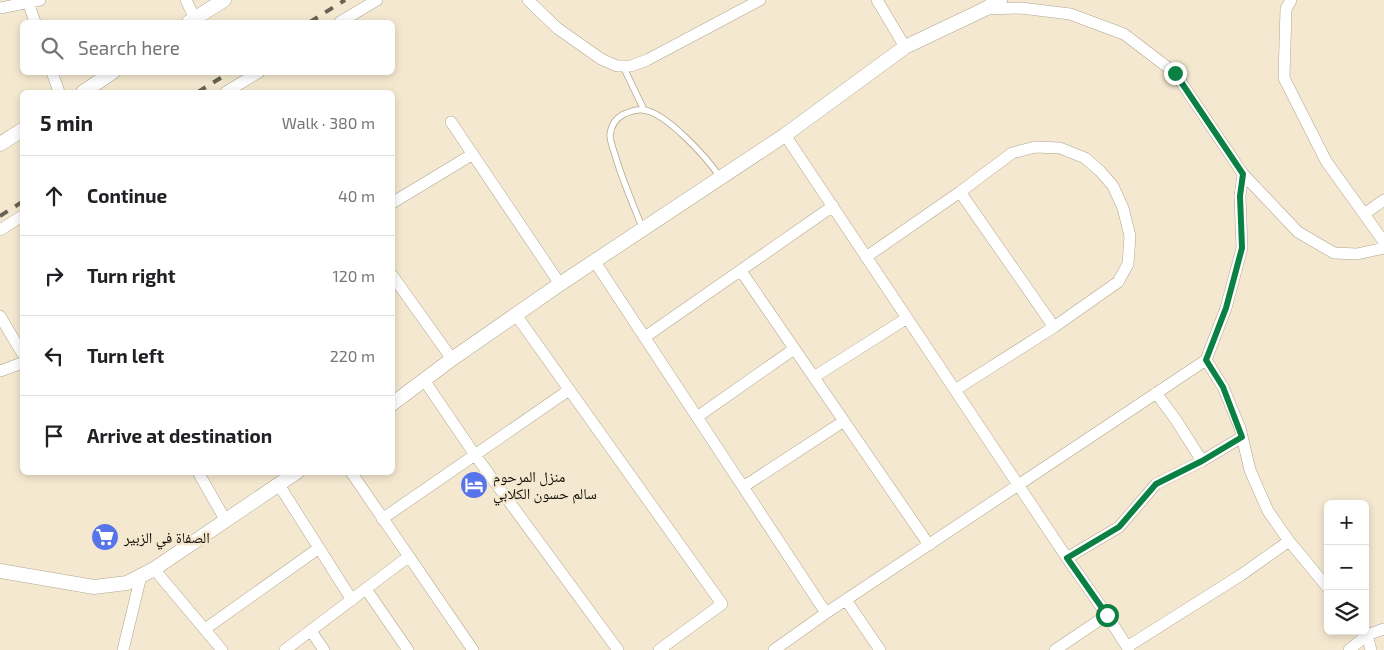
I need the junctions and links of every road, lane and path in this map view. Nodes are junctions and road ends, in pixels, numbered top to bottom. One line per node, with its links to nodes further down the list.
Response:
1 (40, 0): 10 (street)
2 (186, 0): 14 (street)
3 (224, 0): 15 (street)
4 (377, 0): 16 (street)
5 (528, 0): 18 (street)
6 (760, 0): 18 (street)
7 (877, 0): 17 (street)
8 (1000, 0): 12 (street)
9 (1291, 0): 37 (street)
10 (28, 2): 11 (street); 13 (street)
11 (0, 8)
12 (985, 10): 17 (street); 31 (street)
13 (34, 20)
14 (192, 20)
15 (194, 20)
16 (343, 20)
17 (905, 47): 28 (street)
18 (622, 66): 25 (lane)
19 (53, 75): 22 (street)
20 (108, 75): 23 (street)
21 (254, 75): 24 (street)
22 (58, 90)
23 (86, 90)
24 (229, 90)
25 (644, 110): 32 (lane); 40 (lane)
26 (451, 122): 30 (street)
27 (20, 131): 29 (street)
28 (785, 135): 32 (street); 36 (street)
29 (0, 144)
30 (474, 154): 35 (street); 47 (street)
31 (1243, 174): 42 (street); 56 (street)
32 (721, 178): 40 (street)
33 (960, 192): 43 (street); 51 (street); 51 (street)
34 (1384, 200): 37 (street)
35 (395, 201)
36 (833, 206): 43 (street); 45 (street)
37 (1364, 214): 41 (street)
38 (20, 217): 39 (street)
39 (0, 230)
40 (643, 230): 44 (street)
41 (1384, 242)
42 (1384, 248)
43 (866, 257): 50 (street)
44 (595, 262): 47 (street); 52 (street)
45 (741, 271): 52 (street); 53 (street)
46 (395, 279): 55 (street)
47 (560, 284): 48 (street)
48 (516, 315): 55 (street); 61 (street)
49 (0, 316): 54 (street)
50 (907, 318): 59 (street); 62 (street)
51 (1054, 327): 62 (street)
52 (645, 337): 65 (street)
53 (794, 349): 59 (street); 65 (street)
54 (20, 350)
55 (452, 360): 60 (street)
56 (1206, 360): 63 (street); 67 (street)
57 (20, 363): 58 (street)
58 (0, 372)
59 (814, 377): 66 (street)
60 (424, 380): 64 (street); 68 (street)
61 (569, 390): 68 (street); 106 (street)
62 (955, 390): 74 (street)
63 (1156, 393): 69 (street); 74 (street)
64 (395, 402)
65 (697, 416): 75 (street)
66 (844, 421): 75 (street); 79 (street)
67 (1242, 437): 69 (street); 78 (street)
68 (475, 455): 76 (street); 105 (street)
69 (1202, 461): 82 (street)
70 (200, 475): 77 (street)
71 (293, 475): 73 (street)
72 (353, 475): 76 (street)
73 (279, 485): 77 (street); 80 (street)
74 (1019, 485): 79 (street); 82 (street)
75 (743, 487): 90 (street)
76 (382, 519): 81 (street)
77 (226, 521): 83 (street)
78 (1289, 541): 86 (street); 98 (street)
79 (929, 545): 89 (street)
80 (319, 548): 88 (street); 92 (street)
81 (408, 557): 87 (street); 104 (street)
82 (1067, 558): 91 (street)
83 (154, 569): 85 (street); 92 (street)
84 (0, 571): 85 (street)
85 (141, 576): 99 (street)
86 (1324, 583)
87 (366, 589): 88 (street); 103 (street)
88 (352, 600): 94 (street)
89 (846, 600): 90 (street); 108 (street)
90 (826, 613): 107 (street)
91 (1107, 615): 98 (street); 109 (street)
92 (205, 629): 100 (street)
93 (1384, 629): 95 (street)
94 (311, 631): 101 (street); 102 (street)
95 (1369, 632)
96 (1364, 635): 110 (street)
97 (1367, 635): 111 (street)
98 (1128, 649)
99 (123, 650)
100 (222, 650)
101 (285, 650)
102 (324, 650)
103 (408, 650)
104 (473, 650)
105 (618, 650)
106 (659, 650)
107 (774, 650)
108 (880, 650)
109 (1055, 650)
110 (1349, 650)
111 (1371, 650)

